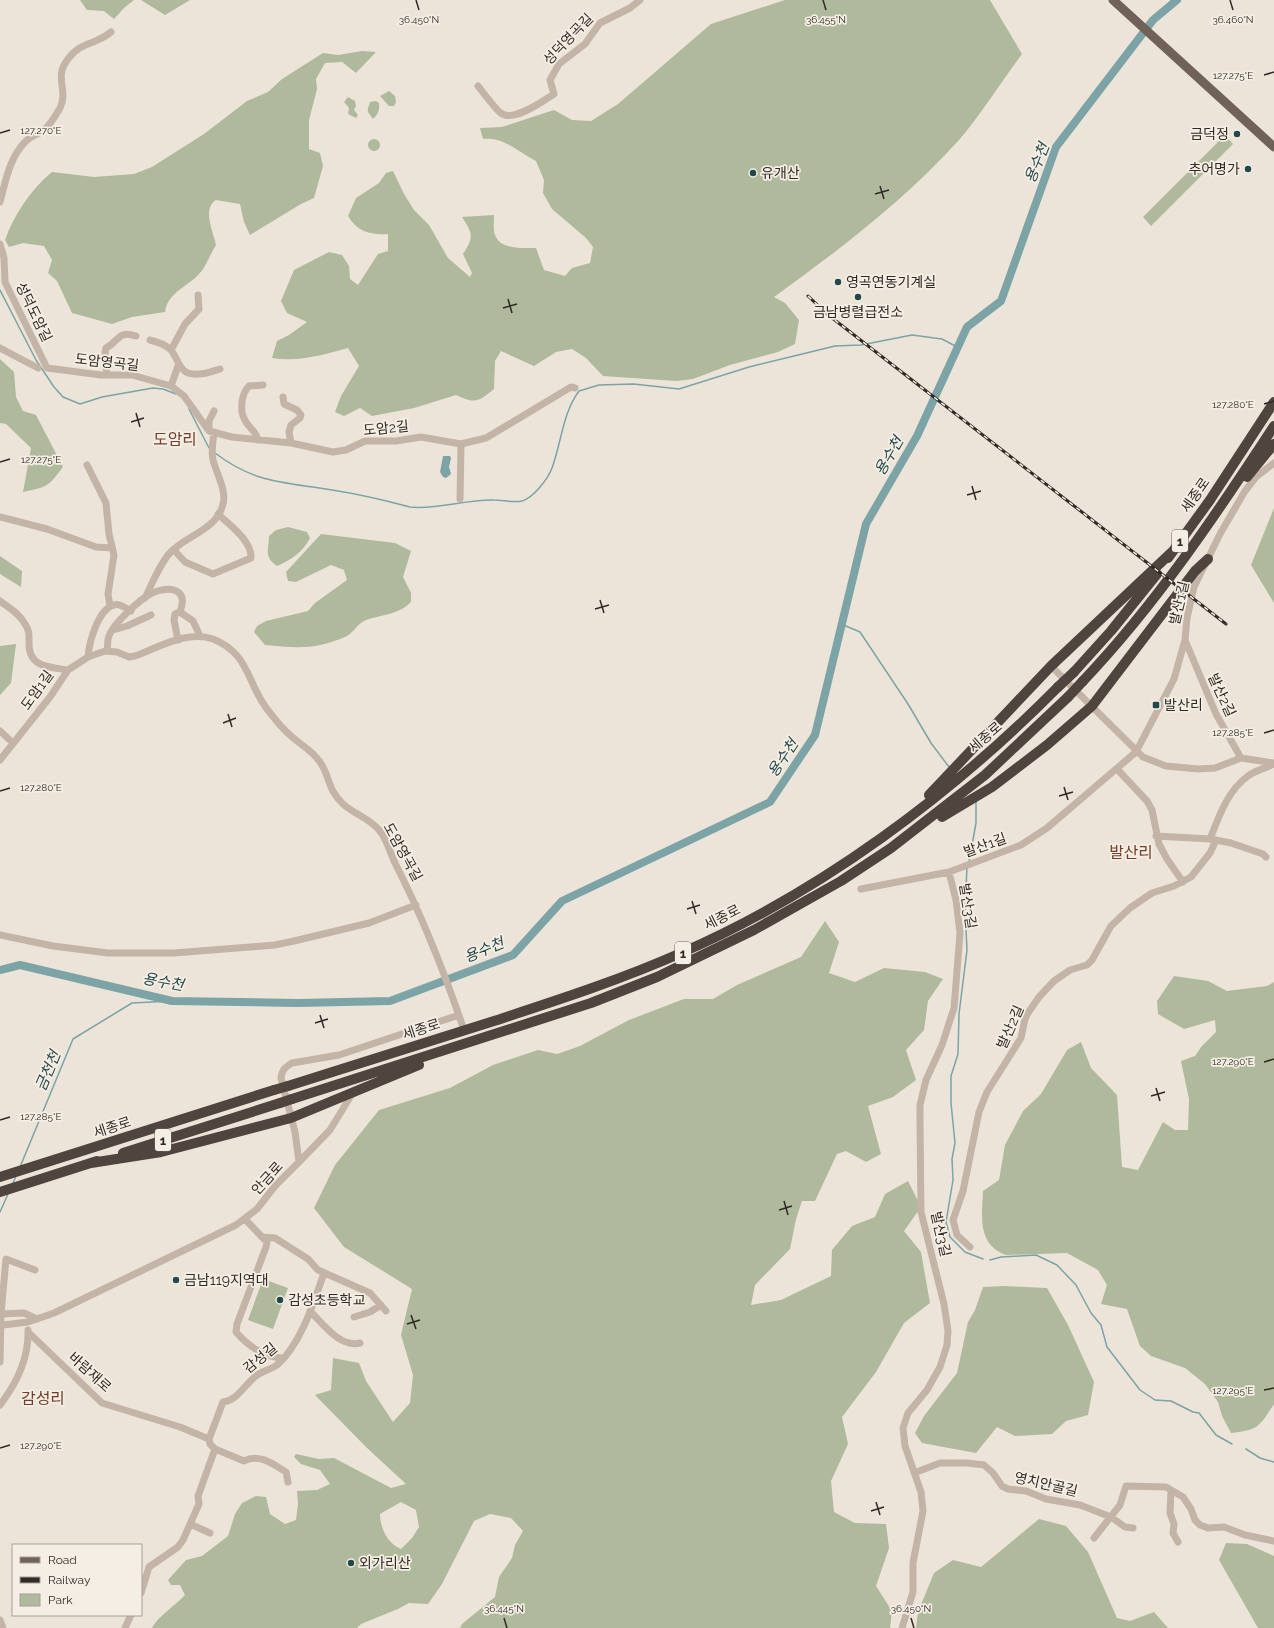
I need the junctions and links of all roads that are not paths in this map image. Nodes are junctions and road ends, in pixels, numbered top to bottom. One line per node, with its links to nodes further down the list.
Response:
1 (640, 0): 4 (street, 성덕영곡길)
2 (1113, 0): 5 (main road)
3 (111, 32): 6 (street)
4 (478, 86)
5 (1274, 148)
6 (0, 202)
7 (0, 244): 15 (street, 성덕도암길)
8 (198, 295): 12 (street)
9 (136, 336): 17 (street)
10 (150, 340): 12 (street)
11 (0, 348): 14 (street)
12 (170, 350): 13 (street)
13 (178, 366): 16 (street); 19 (street)
14 (38, 368)
15 (47, 368): 17 (street, 도암영곡길)
16 (220, 370)
17 (107, 375): 19 (street, 도암영곡길)
18 (263, 385): 26 (street)
19 (171, 386): 25 (street, 도암영곡길)
20 (575, 388): 28 (street, 도암2길)
21 (283, 397): 27 (street)
22 (1274, 402): 38 (highway, 세종로 / 1)
23 (214, 411): 25 (street)
24 (1274, 426): 33 (highway, 세종로 / 1)
25 (211, 431): 26 (street, 도암2길); 34 (street)
26 (258, 440): 27 (street, 도암2길)
27 (291, 443): 28 (street, 도암2길)
28 (461, 444): 32 (street)
29 (1274, 444): 33 (highway)
30 (1274, 464): 39 (street, 발산1길)
31 (87, 465): 36 (street)
32 (460, 499)
33 (1219, 509): 63 (highway, 세종로 / 1, bridge)
34 (218, 514): 37 (street); 37 (street)
35 (0, 517): 36 (street)
36 (112, 548): 42 (street)
37 (174, 550): 40 (street)
38 (1172, 552): 52 (highway); 62 (highway, 세종로 / 1, bridge)
39 (1208, 559): 49 (street, 발산1길); 54 (highway)
40 (144, 598): 43 (street); 44 (street)
41 (0, 601): 53 (street)
42 (110, 606): 43 (street); 51 (street)
43 (131, 611): 46 (street)
44 (180, 612): 47 (street); 48 (street)
45 (151, 615): 46 (street)
46 (112, 630): 50 (street)
47 (200, 636): 48 (street, 도암영곡길); 70 (street, 도암영곡길)
48 (178, 640): 50 (street, 도암영곡길)
49 (1185, 640): 57 (street, 발산1길); 58 (street, 발산2길)
50 (107, 651): 51 (street, 도암1길)
51 (88, 657): 53 (street, 도암1길)
52 (1050, 666): 54 (street); 62 (highway)
53 (68, 670): 56 (street, 도암1길)
54 (1092, 706): 57 (street); 63 (highway)
55 (0, 731): 56 (street)
56 (13, 743): 59 (street, 도암1길)
57 (1136, 752): 58 (street, 발산2길); 61 (street, 발산1길)
58 (1241, 758): 60 (street, 발산2길)
59 (0, 760)
60 (1274, 763): 65 (street, 발산2길)
61 (1117, 769): 64 (street); 67 (street, 발산1길)
62 (942, 787): 73 (highway, 세종로 / 1)
63 (957, 803): 74 (highway, 세종로 / 1)
64 (1156, 836): 65 (street); 68 (street)
65 (1213, 839): 66 (street); 68 (street, 발산2길)
66 (1266, 857)
67 (949, 872): 69 (street, 발산1길); 99 (street, 발산3길)
68 (1183, 882): 83 (street, 발산2길)
69 (861, 889)
70 (416, 905): 71 (street); 72 (street, 도암영곡길)
71 (0, 935)
72 (459, 1015): 73 (street, 도암영곡길); 76 (street, 안금로)
73 (464, 1030): 79 (highway, 세종로 / 1, bridge)
74 (480, 1039): 75 (highway); 78 (highway, 세종로 / 1, bridge)
75 (352, 1094): 76 (highway); 77 (street)
76 (291, 1118): 77 (street, 안금로); 78 (highway)
77 (300, 1162): 81 (street, 안금로)
78 (91, 1163): 80 (highway, 세종로 / 1)
79 (0, 1177)
80 (0, 1192)
81 (245, 1219): 82 (street); 89 (street, 안금로)
82 (262, 1237): 85 (street); 94 (street)
83 (970, 1247)
84 (34, 1270): 87 (street)
85 (324, 1273): 86 (street, 감성길); 88 (street)
86 (310, 1311): 93 (street); 94 (street, 감성길)
87 (1, 1314): 89 (street); 95 (street)
88 (354, 1317)
89 (37, 1319): 90 (street, 안금로)
90 (28, 1322): 91 (street, 안금로); 92 (street)
91 (1, 1325)
92 (28, 1332): 96 (street); 97 (street, 바람재로)
93 (360, 1343)
94 (283, 1358): 97 (street, 감성길)
95 (0, 1362)
96 (0, 1405)
97 (209, 1439): 98 (street)
98 (215, 1449): 100 (street); 103 (street)
99 (914, 1473): 102 (street, 영치안골길); 114 (street, 발산3길)
100 (288, 1482)
101 (1171, 1490): 102 (street); 107 (street); 108 (street)
102 (1111, 1517): 104 (street, 영치안골길); 106 (street)
103 (190, 1524): 105 (street); 109 (street)
104 (1133, 1528)
105 (210, 1533)
106 (1094, 1538)
107 (1274, 1540)
108 (1178, 1542)
109 (142, 1590)
110 (131, 1616): 113 (street)
111 (0, 1620): 112 (street)
112 (3, 1628)
113 (125, 1628)
114 (902, 1628)

